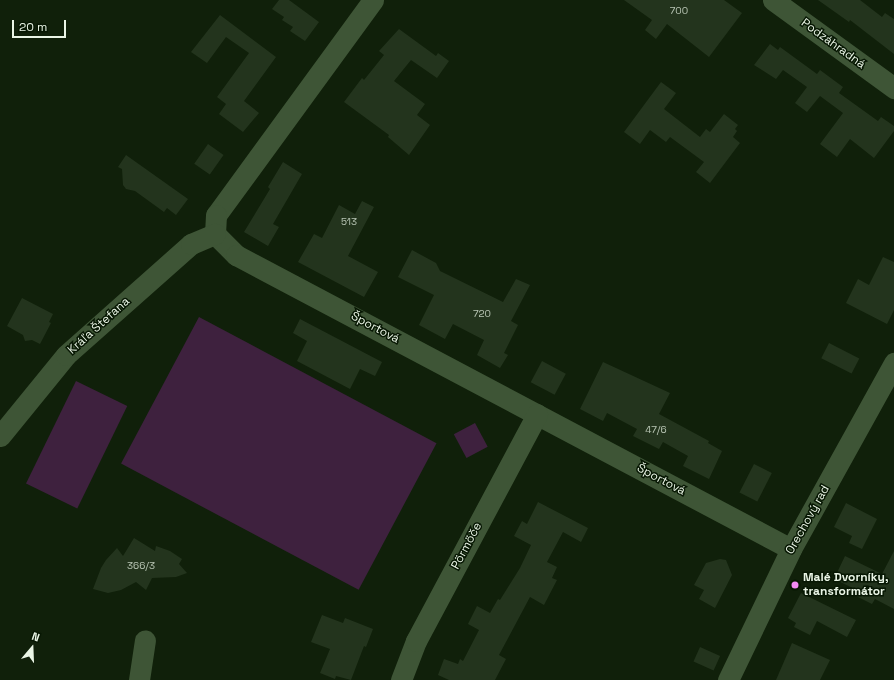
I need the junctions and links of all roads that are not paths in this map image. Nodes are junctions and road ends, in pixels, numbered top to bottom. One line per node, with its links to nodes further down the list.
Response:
1 (373, 0): 4 (street)
2 (773, 0): 3 (street, Podzáhradná)
3 (894, 88)
4 (215, 234): 6 (street, Športová); 7 (street, Kráľa Štefana)
5 (894, 363): 8 (street, Orechový rad)
6 (537, 414): 8 (street, Športová); 11 (street, Pörmöče)
7 (0, 436)
8 (791, 549): 12 (street, Orechový rad)
9 (145, 640): 10 (street)
10 (139, 680)
11 (401, 680)
12 (728, 680)

